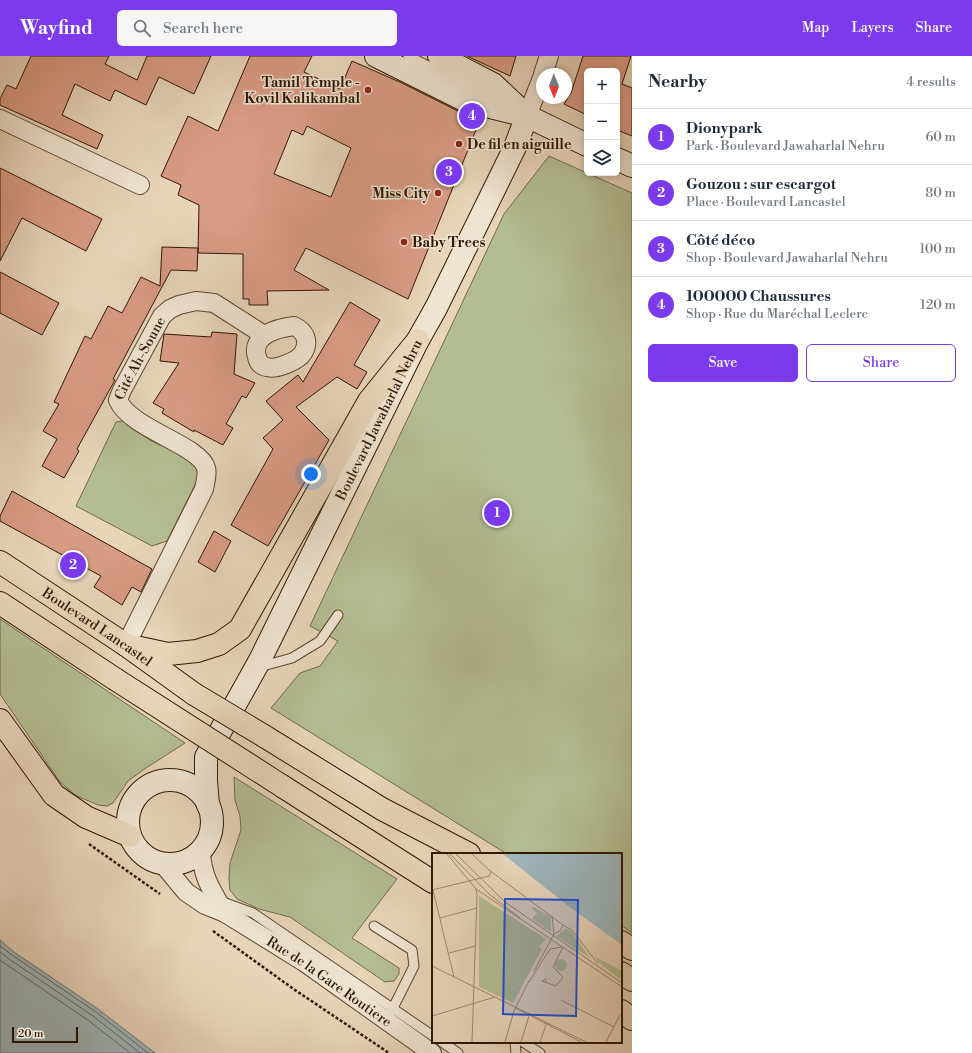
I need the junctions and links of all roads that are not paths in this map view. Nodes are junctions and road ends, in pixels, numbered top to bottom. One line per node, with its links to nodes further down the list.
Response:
1 (376, 56): 7 (street)
2 (408, 56): 7 (lane)
3 (439, 56): 7 (street)
4 (549, 56): 5 (street)
5 (545, 68)
6 (536, 93): 7 (street, Boulevard Jawaharlal Nehru)
7 (527, 116): 9 (street); 14 (street, Boulevard Jawaharlal Nehru)
8 (0, 119): 12 (street)
9 (584, 144)
10 (620, 160): 11 (street)
11 (632, 166)
12 (140, 185)
13 (264, 335): 18 (street, Cité Ah-Soune)
14 (418, 340): 18 (main road); 19 (street, Boulevard Jawaharlal Nehru)
15 (0, 562): 18 (main road, Boulevard Lancastel)
16 (0, 603): 30 (main road, bridge)
17 (338, 615): 19 (lane)
18 (126, 645): 24 (main road, Boulevard Lancastel, bridge)
19 (256, 668): 21 (street, Boulevard Jawaharlal Nehru)
20 (0, 720): 25 (main road)
21 (206, 757): 22 (street, Boulevard Jawaharlal Nehru); 23 (street, Boulevard Jawaharlal Nehru)
22 (170, 780): 23 (street); 25 (street)
23 (208, 805): 26 (street)
24 (382, 809): 27 (main road); 28 (main road)
25 (130, 836): 29 (street)
26 (201, 851): 29 (street); 31 (street)
27 (447, 853)
28 (467, 853)
29 (162, 863): 31 (street, Rue de la Gare Routiere)
30 (432, 881)
31 (221, 906): 38 (street, Rue de la Gare Routiere)
32 (374, 926): 38 (lane)
33 (622, 943): 34 (main road)
34 (632, 949)
35 (622, 974): 36 (main road)
36 (632, 980)
37 (622, 1012): 39 (main road)
38 (390, 1014): 42 (street, Rue de la Gare Routiere)
39 (632, 1018)
40 (515, 1043): 44 (lane)
41 (524, 1043): 45 (lane)
42 (433, 1044): 43 (lane)
43 (458, 1053)
44 (516, 1053)
45 (539, 1053)

